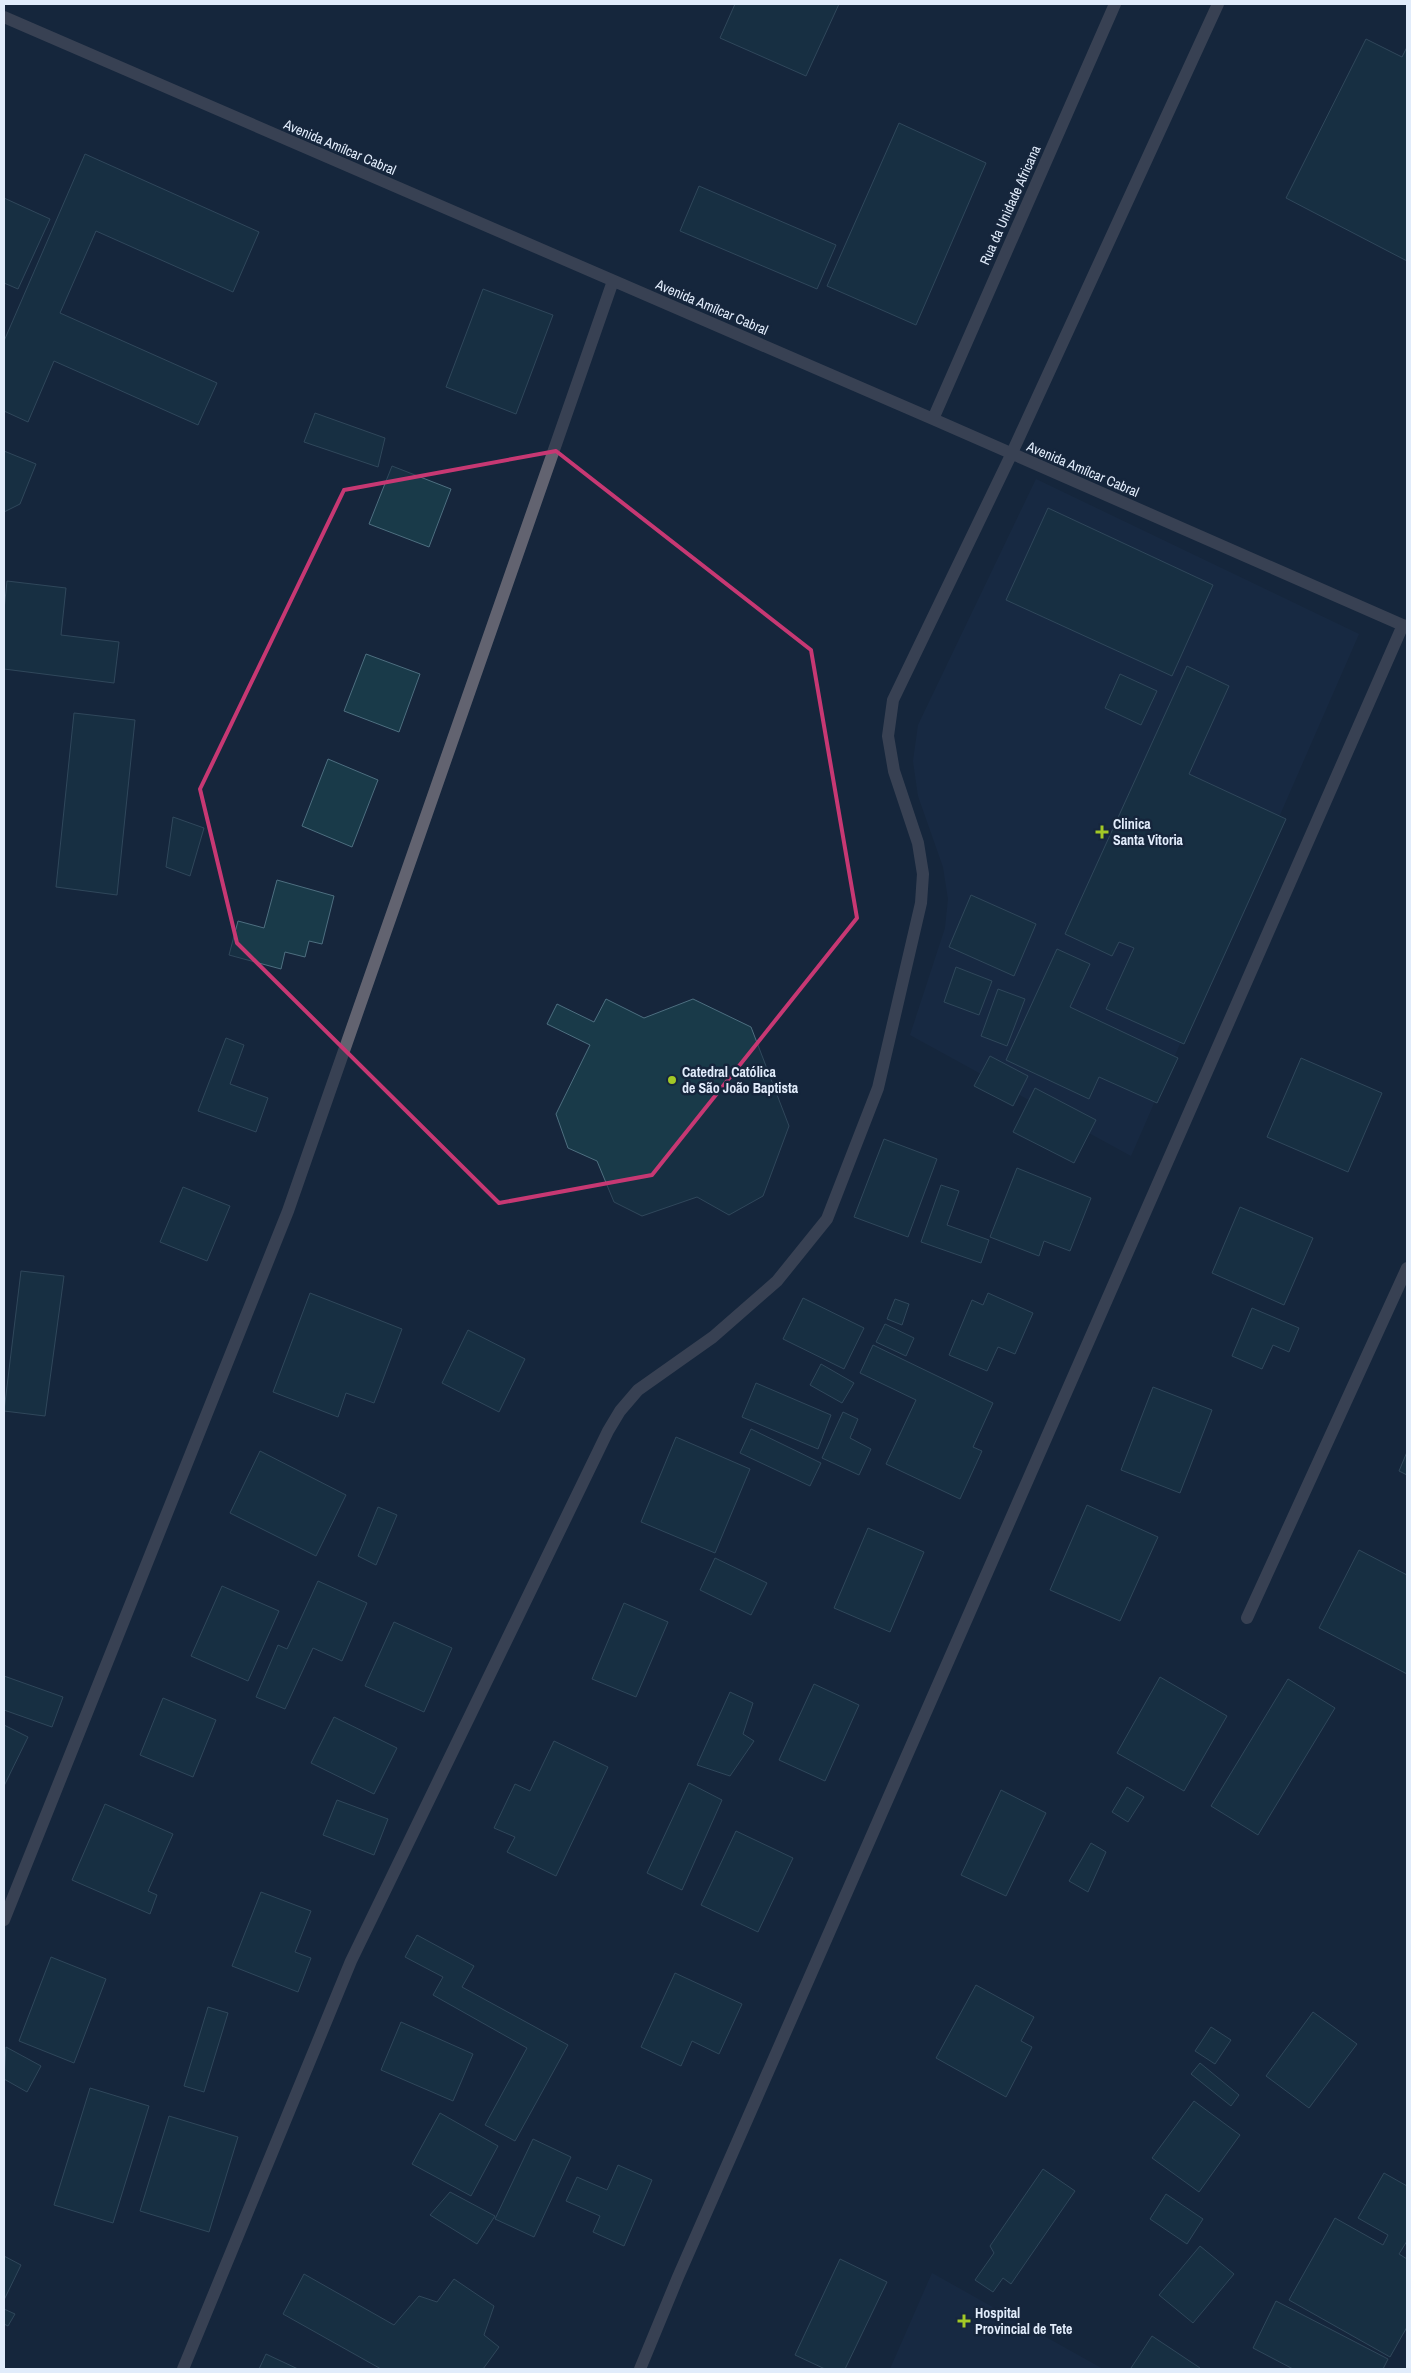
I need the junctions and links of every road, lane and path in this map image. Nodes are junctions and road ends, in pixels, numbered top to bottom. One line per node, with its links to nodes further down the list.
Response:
1 (1115, 4): 5 (street, Rua da Unidade Africana)
2 (1218, 4): 6 (street)
3 (4, 17): 4 (street, Avenida Amílcar Cabral)
4 (613, 281): 5 (street, Avenida Amílcar Cabral); 10 (street)
5 (933, 419): 6 (street, Avenida Amílcar Cabral)
6 (1011, 455): 7 (street, Avenida Amílcar Cabral); 11 (street)
7 (1405, 626): 12 (street)
8 (1407, 1268): 9 (street)
9 (1247, 1618)
10 (4, 1920)
11 (183, 2369)
12 (640, 2369)

